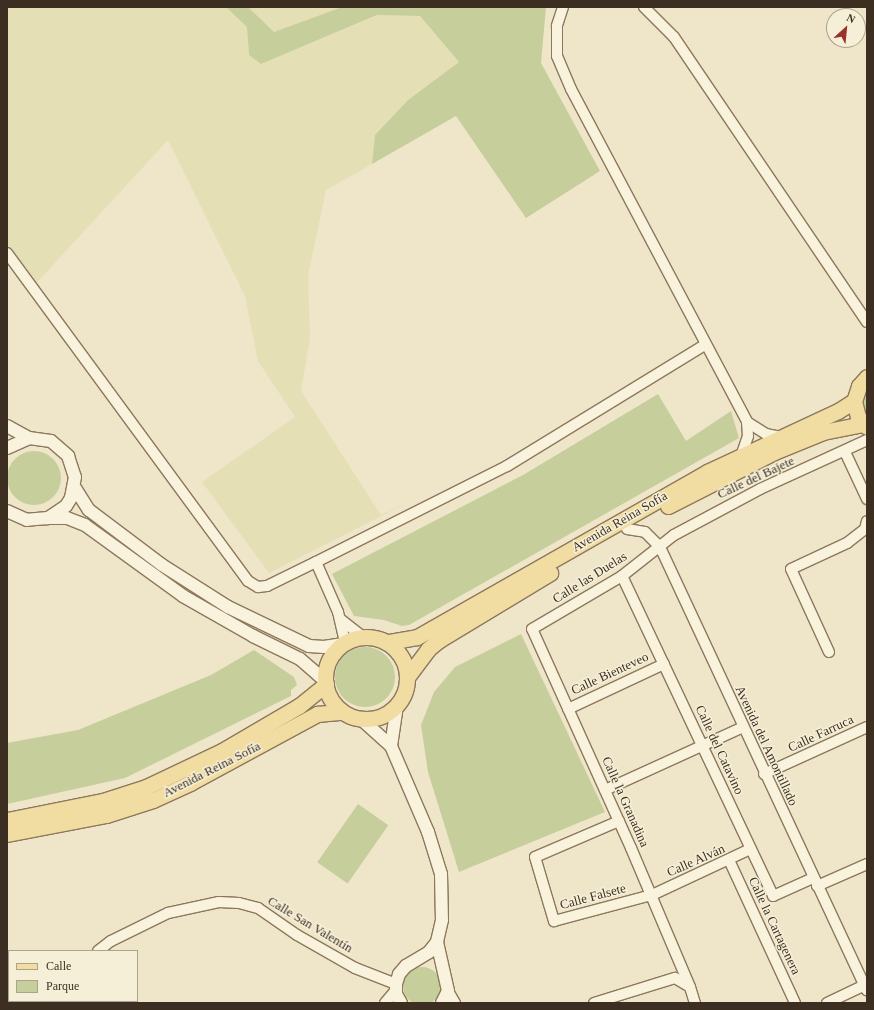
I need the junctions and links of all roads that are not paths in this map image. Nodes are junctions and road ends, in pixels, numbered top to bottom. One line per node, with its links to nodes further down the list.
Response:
1 (563, 7): 5 (street)
2 (644, 7): 4 (street)
3 (7, 253): 24 (street)
4 (867, 322)
5 (706, 344): 8 (street); 24 (street)
6 (867, 377): 7 (main road)
7 (854, 401): 9 (main road); 11 (main road, Avenida Reina Sofía)
8 (747, 422): 11 (street); 16 (street)
9 (865, 425): 22 (main road, Avenida Reina Sofía)
10 (7, 426): 12 (street)
11 (781, 437): 16 (main road, Avenida Reina Sofía)
12 (29, 438): 14 (street); 17 (street)
13 (867, 440): 15 (street, Calle del Bajete)
14 (7, 448)
15 (845, 452): 18 (street); 23 (street, Calle del Bajete)
16 (741, 456): 29 (main road, Avenida Reina Sofía)
17 (75, 488): 20 (street); 30 (street)
18 (867, 499)
19 (7, 511): 20 (street)
20 (48, 518): 34 (street)
21 (867, 521): 31 (street)
22 (627, 529): 23 (street, Avenida del Amontillado); 33 (main road, Avenida Reina Sofía)
23 (660, 547): 25 (street, Calle las Duelas); 39 (street, Avenida del Amontillado)
24 (316, 562): 26 (street)
25 (622, 576): 27 (street, Calle las Duelas); 32 (street, Calle del Catavino)
26 (340, 619): 28 (street); 30 (street)
27 (532, 629): 36 (street, Calle la Granadina)
28 (362, 636): 29 (main road, Avenida Reina Sofía); 30 (main road)
29 (389, 642): 33 (main road)
30 (344, 643): 34 (main road)
31 (829, 652)
32 (664, 664): 36 (street, Calle Bienteveo); 41 (street, Calle del Catavino)
33 (408, 676): 35 (main road, Avenida Reina Sofía)
34 (325, 683): 37 (main road); 45 (main road, Avenida Reina Sofía)
35 (397, 706): 38 (main road, Avenida Reina Sofía); 42 (street)
36 (568, 709): 44 (street, Calle la Granadina)
37 (342, 712): 38 (main road, Avenida Reina Sofía); 47 (main road, Avenida Reina Sofía)
38 (362, 719): 42 (street)
39 (743, 727): 41 (street); 43 (street, Avenida del Amontillado)
40 (867, 727): 43 (street, Calle Farruca)
41 (702, 745): 44 (street); 48 (street, Calle del Catavino)
42 (391, 746): 53 (street)
43 (764, 774): 51 (street, Avenida del Amontillado)
44 (605, 790): 46 (street, Calle la Granadina)
45 (7, 820)
46 (619, 821): 52 (street, Calle la Granadina); 52 (street, Calle Falsete)
47 (7, 834)
48 (750, 850): 49 (street, Calle Alván); 51 (street, Calle del Catavino)
49 (730, 860): 52 (street, Calle Alván); 67 (street, Calle la Cartagenera)
50 (867, 864): 51 (street)
51 (815, 882): 57 (street, Avenida del Amontillado)
52 (652, 895): 59 (street, Calle la Granadina)
53 (437, 942): 55 (street); 56 (street)
54 (99, 950): 58 (street, Calle San Valentín)
55 (415, 962): 56 (street); 58 (street)
56 (442, 971): 60 (street)
57 (866, 986): 68 (street)
58 (396, 987): 61 (street); 62 (street)
59 (690, 987): 65 (street); 66 (street, Calle la Granadina)
60 (448, 991): 63 (street); 64 (street)
61 (385, 1003)
62 (401, 1003)
63 (442, 1003)
64 (455, 1003)
65 (594, 1003)
66 (695, 1003)
67 (795, 1003)
68 (827, 1003)

